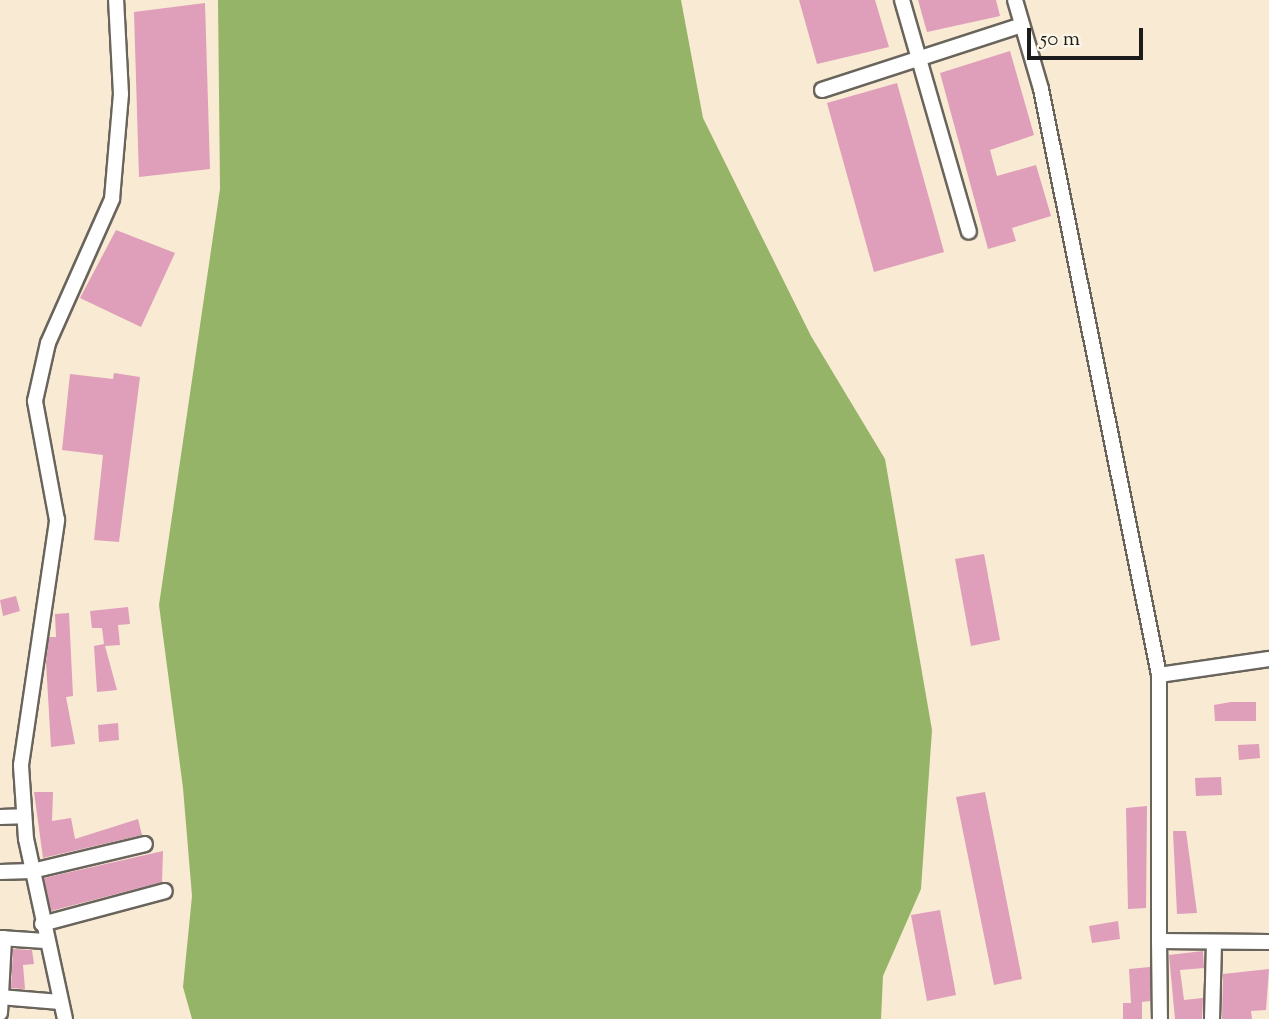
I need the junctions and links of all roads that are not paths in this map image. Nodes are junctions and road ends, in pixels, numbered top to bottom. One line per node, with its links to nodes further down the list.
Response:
1 (116, 0): 10 (street)
2 (902, 0): 5 (street)
3 (1015, 0): 4 (street)
4 (1022, 25): 5 (street); 9 (street)
5 (919, 58): 6 (street); 7 (street)
6 (822, 90)
7 (970, 232)
8 (1269, 659): 9 (street)
9 (1159, 675): 19 (street)
10 (23, 816): 11 (street); 14 (street)
11 (0, 817)
12 (145, 844): 14 (street)
13 (0, 872): 14 (street)
14 (33, 872): 16 (street)
15 (165, 891): 16 (street)
16 (42, 924): 18 (street)
17 (2, 938): 18 (street); 22 (street)
18 (45, 941): 23 (street)
19 (1159, 941): 20 (street); 26 (street)
20 (1214, 942): 21 (street); 27 (street)
21 (1269, 942)
22 (1, 997): 23 (street); 24 (street)
23 (60, 1002): 25 (street)
24 (0, 1013)
25 (65, 1019)
26 (1160, 1019)
27 (1212, 1019)

